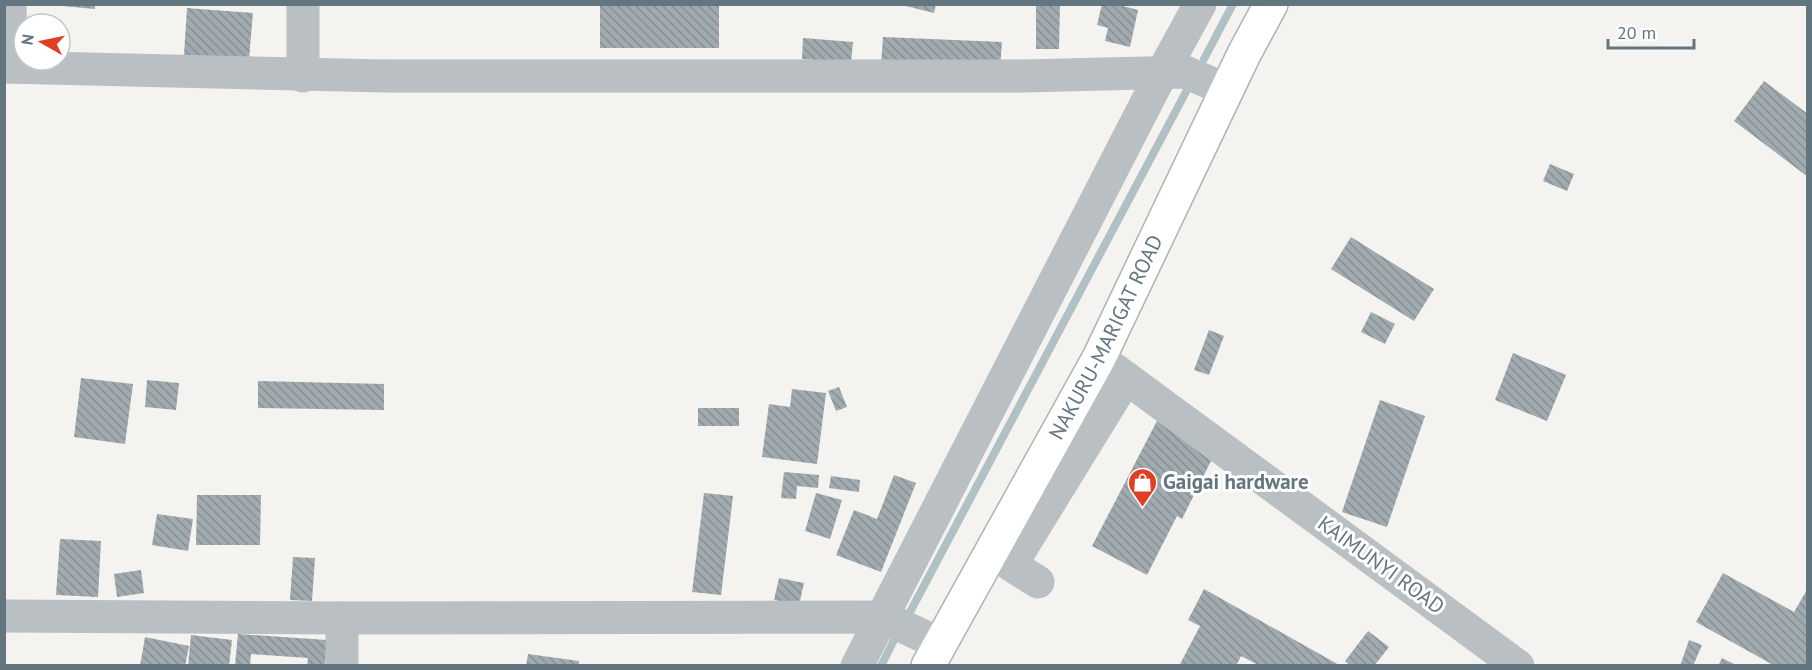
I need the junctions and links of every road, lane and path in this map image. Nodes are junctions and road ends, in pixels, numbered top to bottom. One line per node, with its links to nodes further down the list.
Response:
1 (10, 4): 5 (street)
2 (303, 4): 7 (street)
3 (1200, 4): 6 (street)
4 (1271, 4): 8 (main road, NAKURU-MARIGAT ROAD)
5 (8, 67): 7 (street)
6 (1161, 74): 7 (street); 8 (street); 13 (street)
7 (303, 76)
8 (1227, 90): 9 (main road, NAKURU-MARIGAT ROAD)
9 (1099, 358): 10 (street, KAIMUNYI ROAD); 15 (main road, NAKURU-MARIGAT ROAD)
10 (1126, 378): 11 (street); 18 (street, KAIMUNYI ROAD)
11 (1038, 582)
12 (4, 616): 14 (street)
13 (883, 617): 14 (street); 15 (street); 17 (street)
14 (342, 618): 16 (street)
15 (934, 655)
16 (342, 666)
17 (857, 666)
18 (1518, 666)

